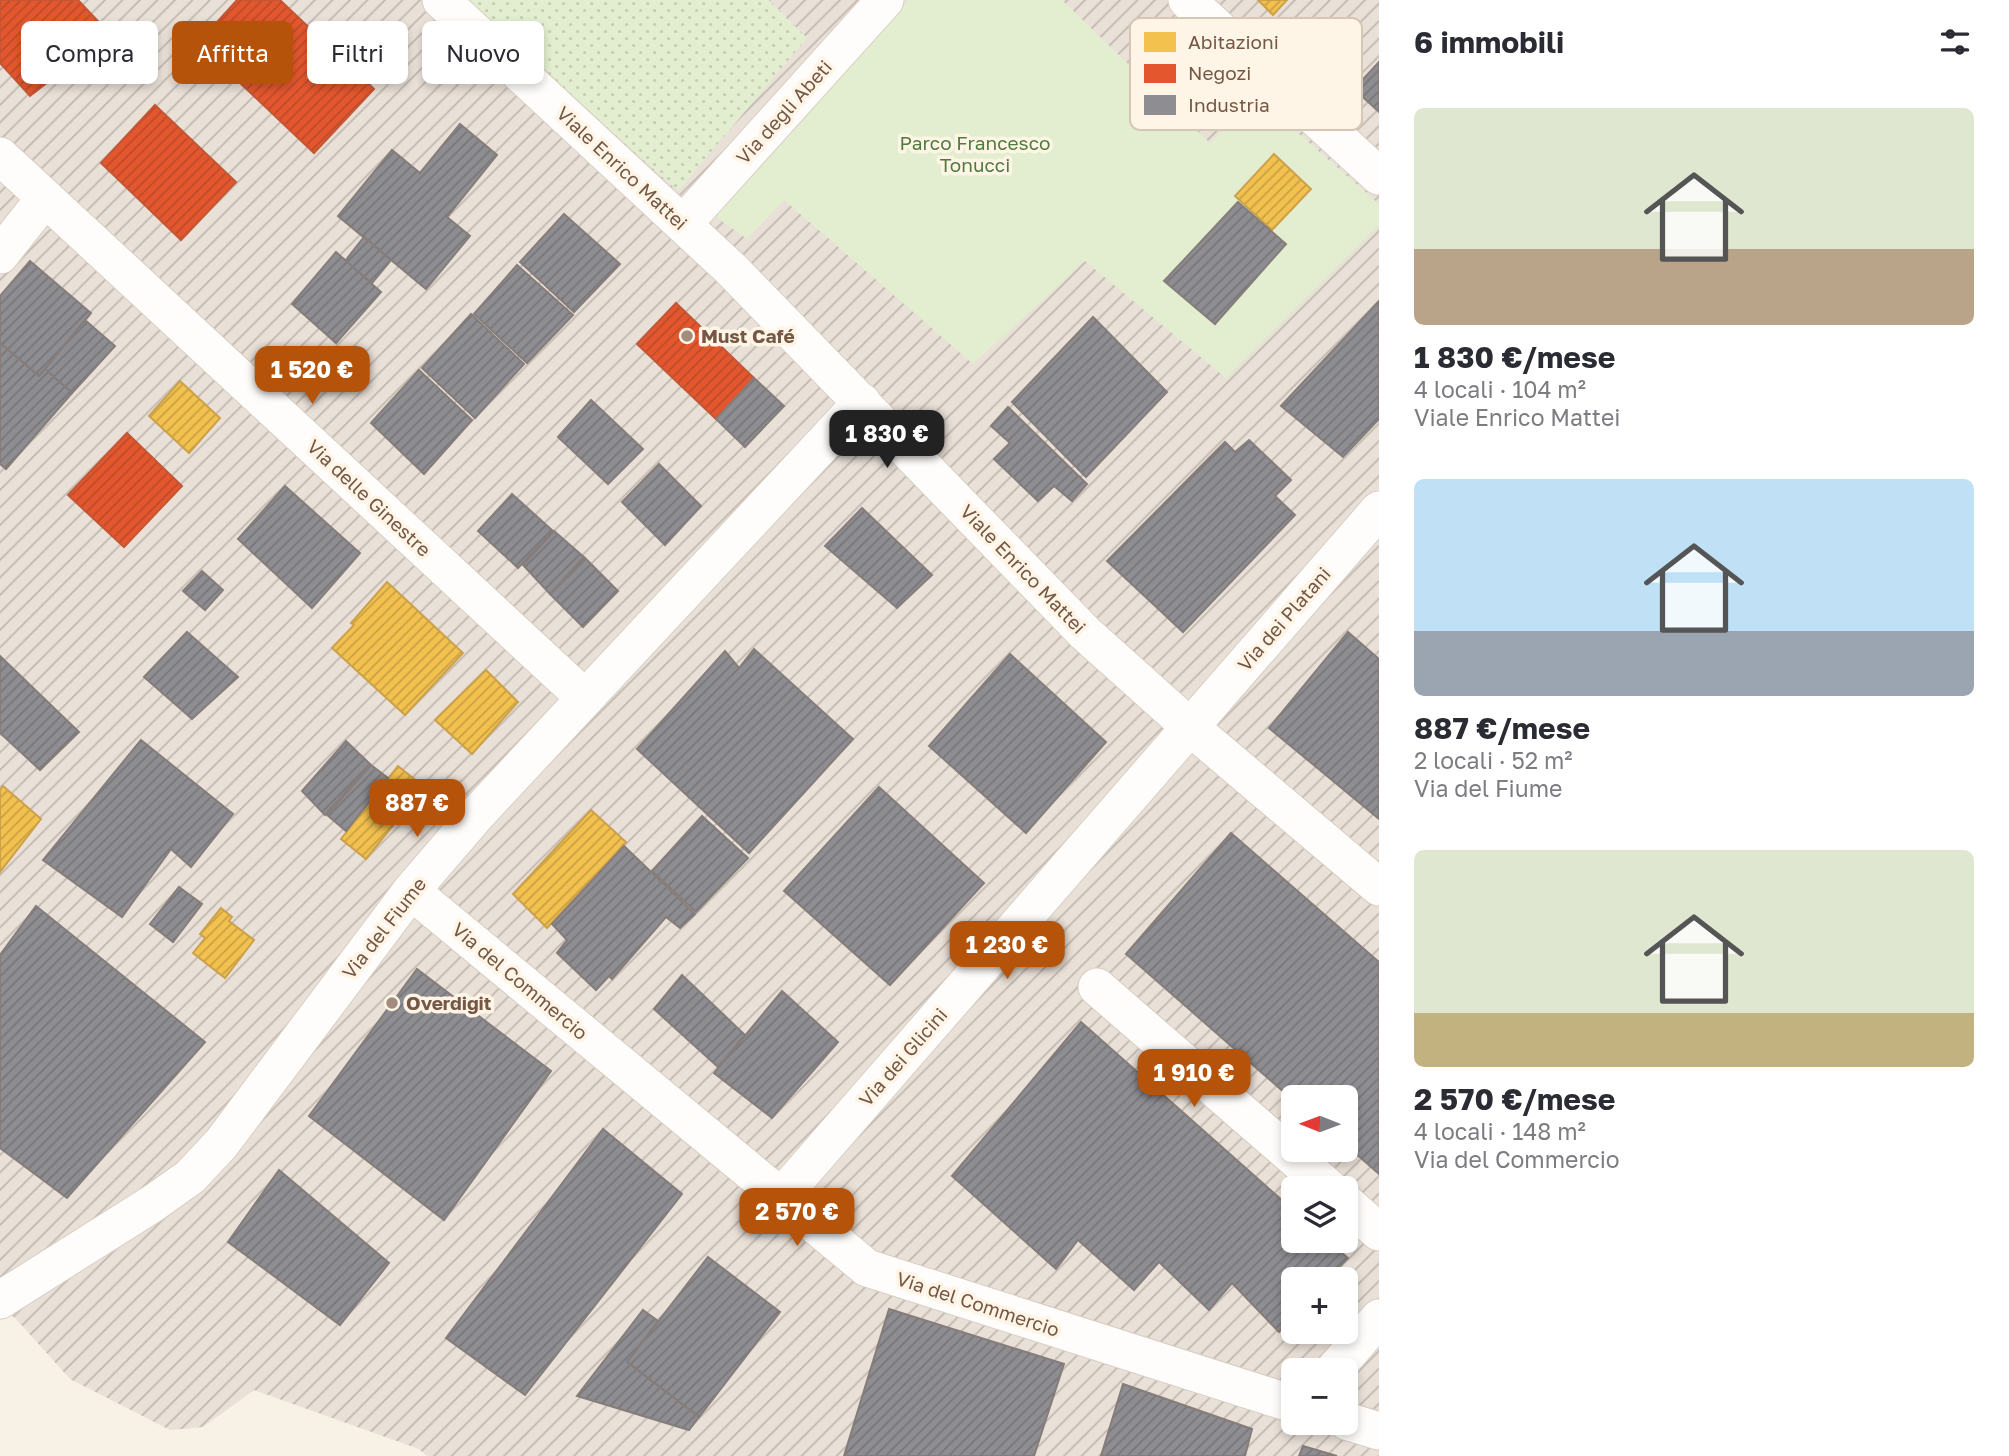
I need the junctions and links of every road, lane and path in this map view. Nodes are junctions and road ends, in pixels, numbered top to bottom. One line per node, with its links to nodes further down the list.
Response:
1 (441, 0): 9 (street, Viale Enrico Mattei)
2 (885, 0): 9 (street, Via degli Abeti)
3 (1187, 0): 4 (street)
4 (1207, 18)
5 (1329, 130): 7 (street)
6 (0, 156): 8 (street, Via delle Ginestre)
7 (1379, 176)
8 (45, 198): 10 (street); 13 (street, Via delle Ginestre)
9 (683, 224): 11 (street, Viale Enrico Mattei)
10 (0, 255)
11 (862, 402): 13 (street, Via del Fiume); 14 (street, Viale Enrico Mattei)
12 (1379, 510): 14 (street, Via dei Platani)
13 (585, 698): 16 (street, Via del Fiume)
14 (1190, 727): 15 (street, Viale Enrico Mattei); 19 (street, Via dei Glicini)
15 (1379, 887)
16 (411, 891): 19 (street, Via del Commercio); 22 (street, Via del Fiume)
17 (1097, 987): 18 (street)
18 (1315, 1176)
19 (781, 1197): 25 (street, Via del Commercio)
20 (1358, 1214): 21 (street)
21 (1379, 1232)
22 (0, 1300)
23 (1379, 1318): 24 (street)
24 (1344, 1358)
25 (1281, 1400)
26 (1358, 1425): 27 (street)
27 (1379, 1432)

